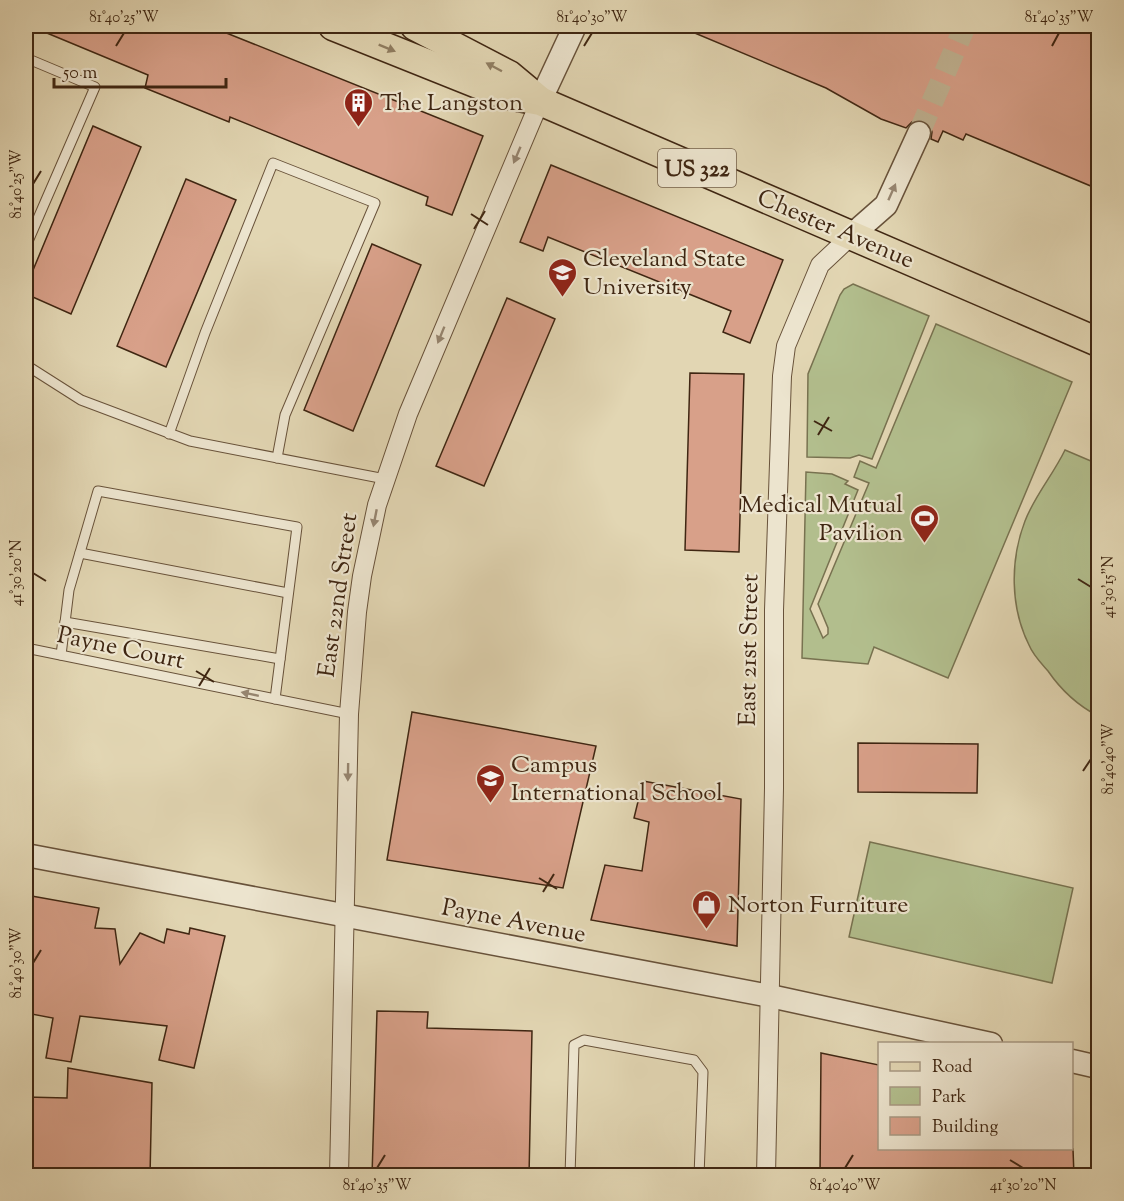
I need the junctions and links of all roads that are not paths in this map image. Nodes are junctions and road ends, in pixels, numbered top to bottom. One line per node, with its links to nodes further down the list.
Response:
1 (333, 26): 5 (main road, Chester Avenue / US 322, one-way to 5)
2 (415, 26): 5 (main road, Chester Avenue / US 322, one-way to 2)
3 (575, 26): 5 (street, East 22nd Street)
4 (26, 58): 8 (lane)
5 (540, 101): 7 (main road, Chester Avenue / US 322); 13 (street, East 22nd Street, one-way to 13)
6 (919, 133): 7 (street, East 21st Street, one-way to 6)
7 (853, 234): 9 (main road, Chester Avenue / US 322); 24 (street, East 21st Street)
8 (26, 246)
9 (1098, 342)
10 (26, 364): 11 (lane)
11 (169, 434): 12 (lane); 12 (lane)
12 (277, 458): 13 (lane)
13 (385, 479): 21 (street, East 22nd Street, one-way to 21)
14 (80, 553): 15 (lane); 15 (lane); 16 (lane)
15 (288, 593): 19 (lane)
16 (65, 622): 18 (lane); 19 (lane)
17 (26, 648): 18 (lane, Payne Court)
18 (61, 655): 20 (lane, Payne Court, one-way to 18)
19 (280, 659): 20 (lane)
20 (274, 699): 21 (lane, Payne Court)
21 (349, 714): 23 (street, East 22nd Street, one-way to 23)
22 (26, 855): 23 (street, Payne Avenue)
23 (345, 916): 24 (street, Payne Avenue); 29 (street, East 22nd Street)
24 (770, 996): 25 (street, Payne Avenue); 34 (street, East 21st Street)
25 (982, 1042)
26 (1073, 1061): 27 (street)
27 (1098, 1066)
28 (570, 1174): 30 (lane); 31 (lane)
29 (339, 1176)
30 (612, 1176)
31 (699, 1176)
32 (712, 1176): 33 (lane)
33 (718, 1176)
34 (766, 1176)

